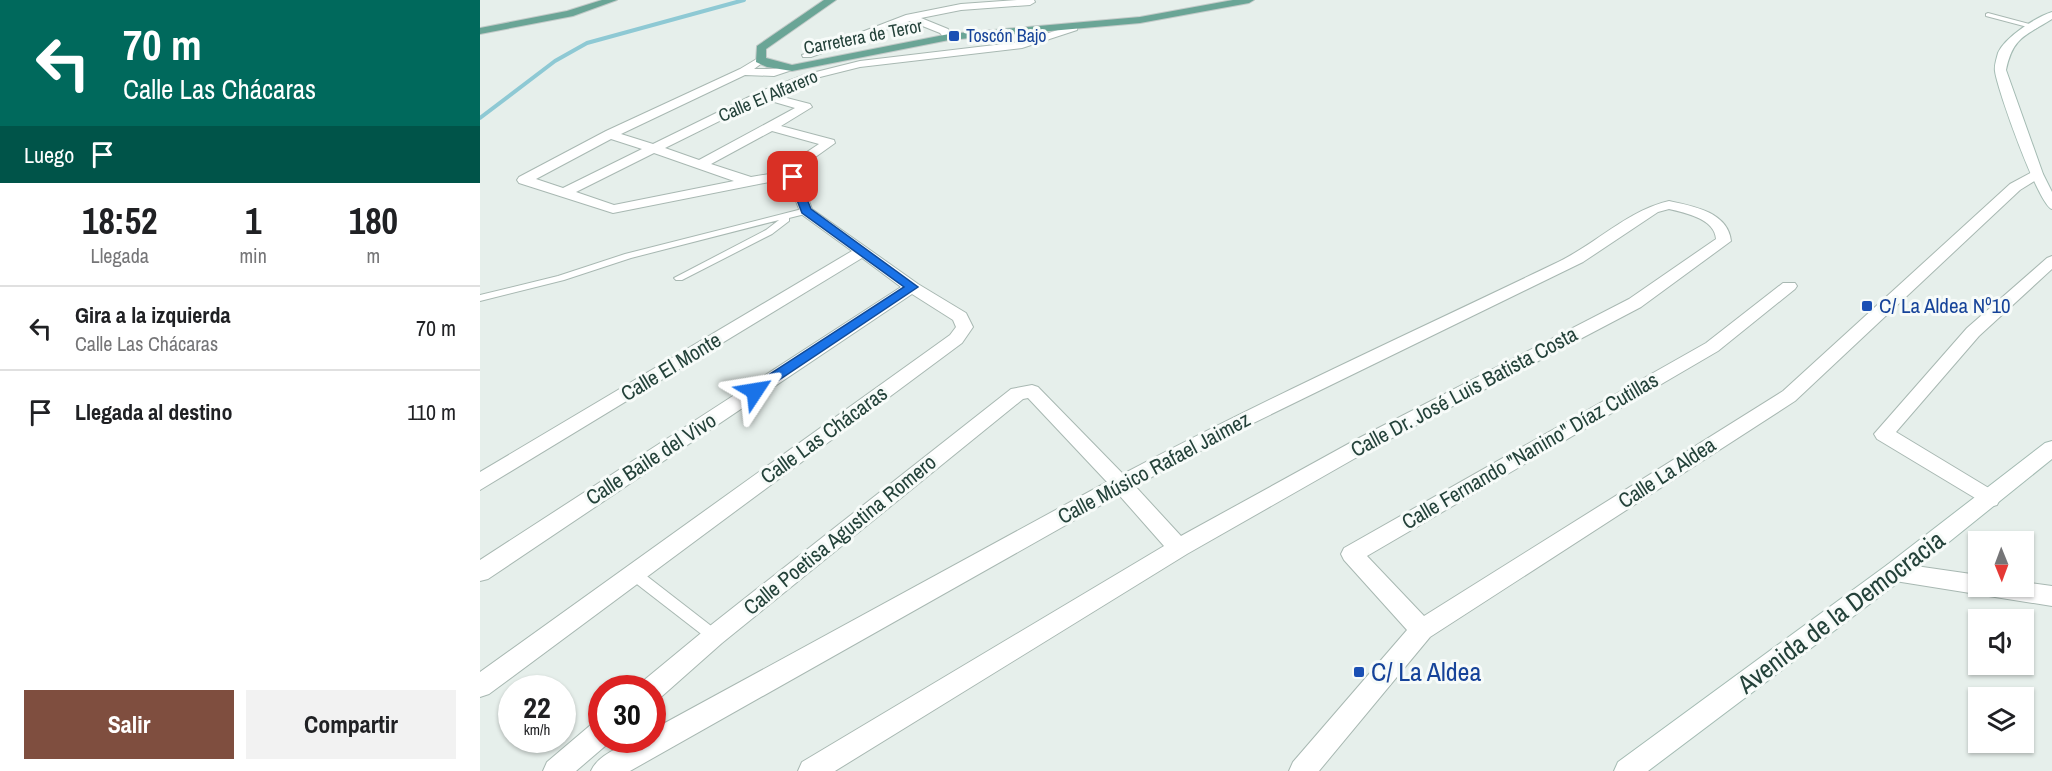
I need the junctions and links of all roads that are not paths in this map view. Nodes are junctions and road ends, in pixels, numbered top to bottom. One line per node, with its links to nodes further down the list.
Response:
1 (612, 0): 12 (main road)
2 (831, 0): 17 (main road, Carretera de Teror)
3 (922, 0): 9 (street)
4 (933, 0): 9 (street)
5 (1249, 0): 11 (main road, Carretera de Teror)
6 (1030, 2): 9 (street)
7 (1988, 15): 10 (lane)
8 (2052, 15): 10 (street)
9 (910, 17): 14 (street); 16 (street)
10 (2035, 27): 25 (street)
11 (1073, 28): 13 (main road, Carretera de Teror); 15 (street, Calle El Alfarero)
12 (480, 31)
13 (1034, 31): 14 (main road, Carretera de Teror); 15 (street)
14 (950, 37): 18 (main road, Carretera de Teror)
15 (1022, 45): 20 (street, Calle El Alfarero)
16 (807, 55)
17 (760, 60): 18 (main road, Carretera de Teror); 19 (street)
18 (792, 68): 19 (street)
19 (744, 71): 22 (street)
20 (763, 95): 21 (street); 23 (street, Calle El Alfarero)
21 (772, 127): 24 (street); 26 (street)
22 (610, 134): 23 (street); 28 (street)
23 (653, 148): 24 (street); 28 (street, Calle El Alfarero)
24 (701, 165): 27 (street)
25 (2036, 174): 29 (street); 49 (street, Calle La Aldea)
26 (779, 176): 27 (street); 30 (street)
27 (753, 183): 28 (street)
28 (564, 193)
29 (2052, 205)
30 (799, 213): 32 (street, Calle Las Chácaras); 34 (lane); 37 (lane)
31 (1714, 221): 40 (street, Calle Músico Rafael Jaimez); 42 (street, Calle Dr. José Luis Batista Costa)
32 (862, 252): 36 (street, Calle Las Chácaras); 39 (street, Calle El Monte)
33 (2052, 261): 41 (street)
34 (679, 278)
35 (1789, 286): 49 (street, Calle Fernando "Nanino" Díaz Cutillas)
36 (912, 287): 43 (street, Calle Baile del Vivo); 45 (street, Calle Las Chácaras)
37 (480, 298)
38 (2052, 448): 41 (street, Avenida de la Democracia)
39 (480, 482)
40 (1121, 484): 42 (street); 50 (street, Calle Poetisa Agustina Romero); 55 (street, Calle Músico Rafael Jaimez)
41 (1990, 499): 44 (street, Avenida de la Democracia)
42 (1179, 548): 56 (street)
43 (480, 572)
44 (1895, 572): 46 (street); 58 (street, Avenida de la Democracia)
45 (634, 574): 50 (lane); 52 (street, Calle Las Chácaras)
46 (1968, 583)
47 (2034, 593): 48 (street)
48 (2052, 596)
49 (1422, 630): 57 (street, Calle La Aldea)
50 (714, 636): 51 (street, Calle Poetisa Agustina Romero)
51 (666, 676)
52 (480, 686)
53 (588, 744): 54 (street)
54 (556, 771)
55 (604, 771)
56 (811, 771)
57 (1302, 771)
58 (1627, 771)

